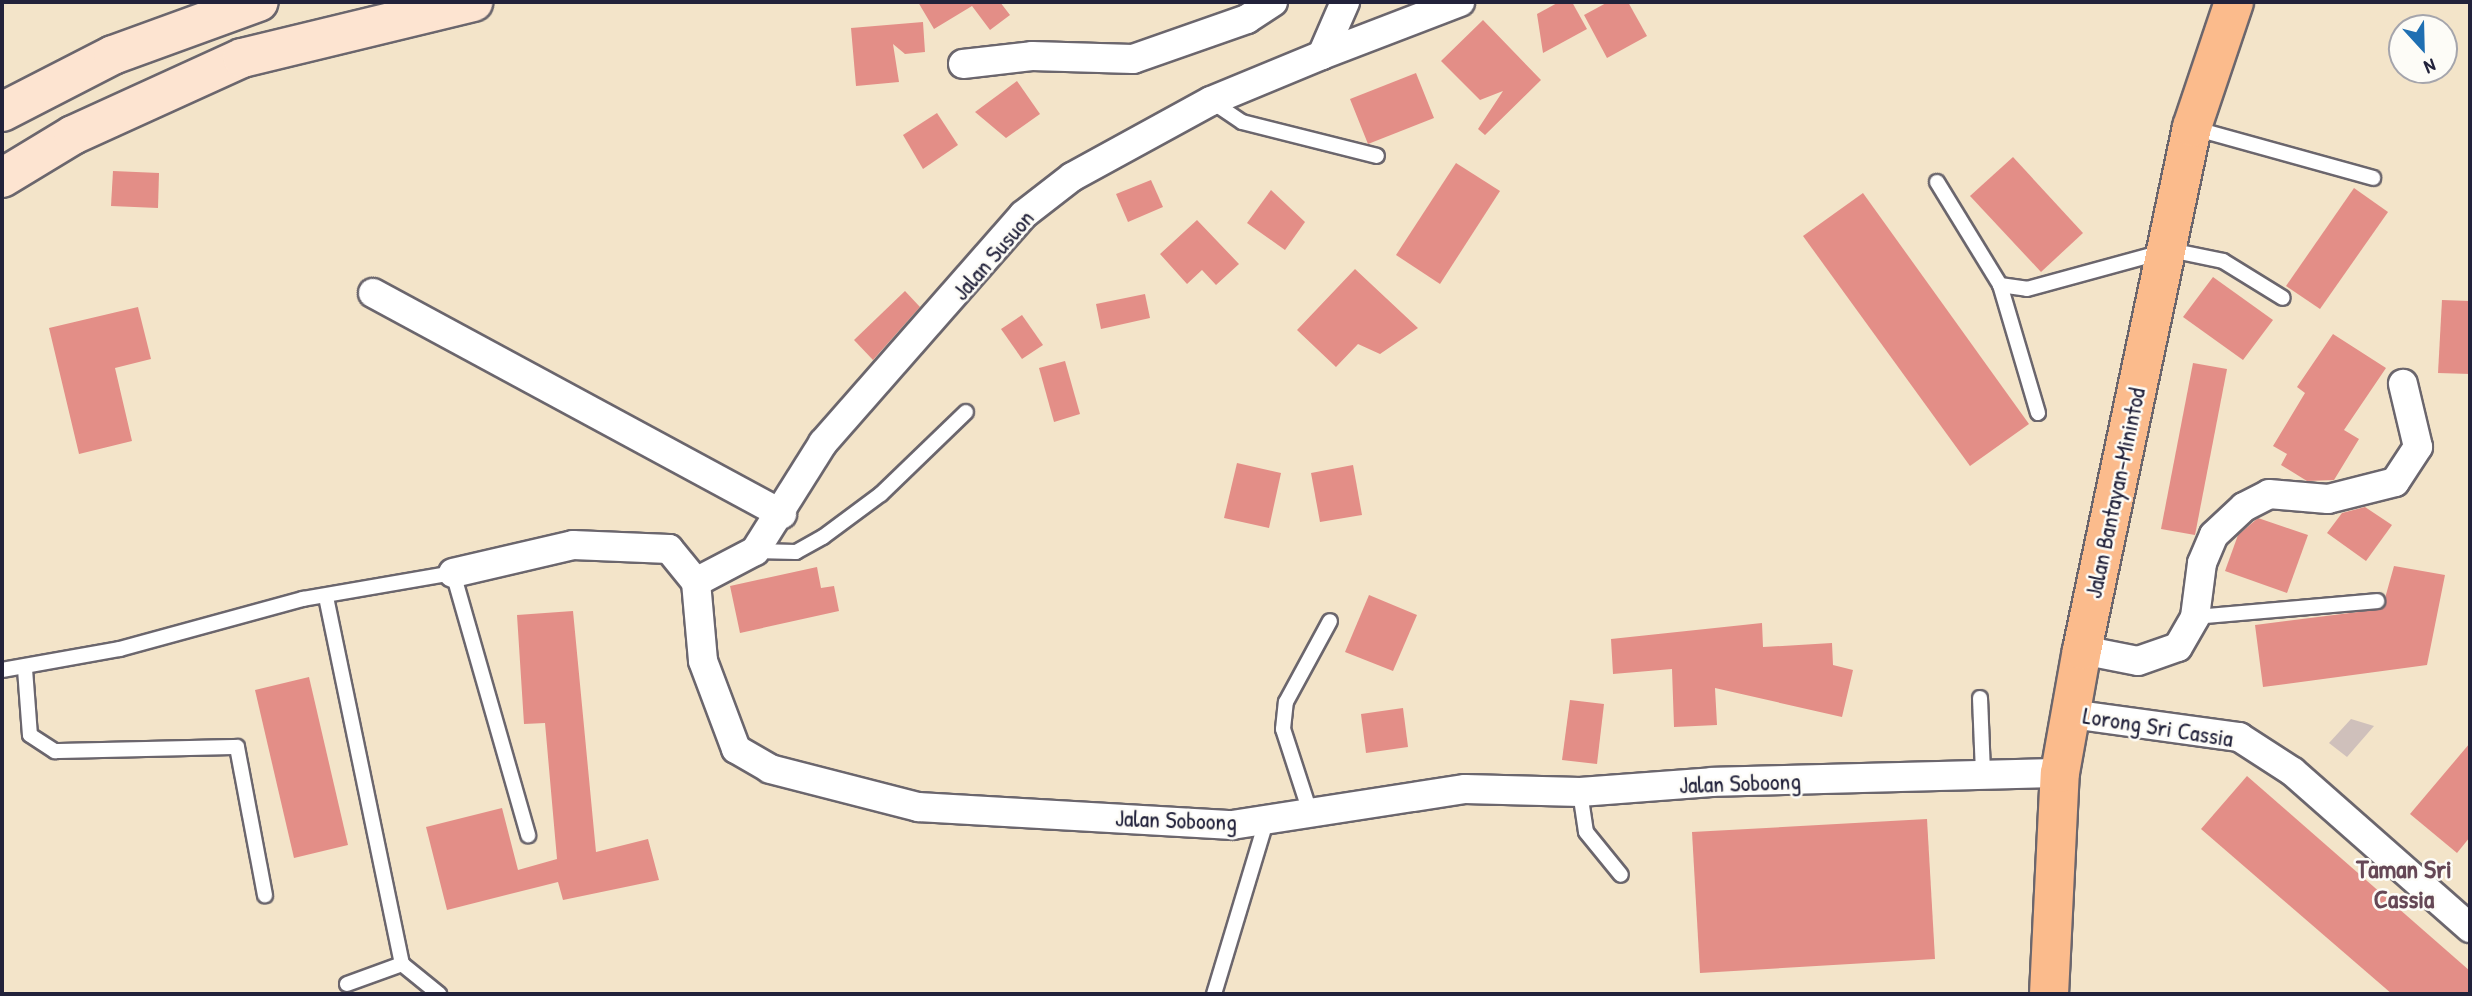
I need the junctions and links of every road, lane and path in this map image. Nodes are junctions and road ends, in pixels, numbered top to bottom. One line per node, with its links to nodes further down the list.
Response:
1 (259, 2): 10 (main road)
2 (473, 2): 13 (main road)
3 (1273, 2): 8 (street)
4 (1345, 2): 7 (street)
5 (1460, 2): 7 (street, Jalan Susuon)
6 (2234, 2): 11 (main road, Jalan Bantayan-Minintod)
7 (1322, 55): 9 (street, Jalan Susuon)
8 (963, 64)
9 (1210, 101): 12 (lane); 23 (street, Jalan Susuon)
10 (2, 112)
11 (2192, 127): 14 (lane); 16 (main road, Jalan Bantayan-Minintod)
12 (1377, 156)
13 (2, 178)
14 (2373, 178)
15 (1937, 182): 17 (lane)
16 (2170, 250): 17 (lane); 19 (lane); 31 (main road, Jalan Bantayan-Minintod)
17 (2000, 285): 22 (lane)
18 (373, 293): 23 (street)
19 (2283, 298)
20 (2403, 384): 29 (street)
21 (965, 412): 24 (lane)
22 (2038, 413)
23 (782, 514): 24 (street, Jalan Susuon)
24 (755, 551): 26 (street, Jalan Susuon)
25 (453, 573): 26 (street); 27 (lane); 41 (lane)
26 (696, 582): 40 (street, Jalan Soboong)
27 (326, 597): 32 (lane); 45 (lane)
28 (2377, 601): 29 (lane)
29 (2195, 617): 31 (street)
30 (1330, 621): 39 (lane)
31 (2082, 650): 35 (main road, Jalan Bantayan-Minintod)
32 (25, 669): 33 (lane); 43 (lane)
33 (2, 670)
34 (1980, 698): 36 (lane)
35 (2071, 714): 37 (main road, Jalan Bantayan-Minintod); 44 (street, Lorong Sri Cassia)
36 (1983, 773): 37 (street, Jalan Soboong); 38 (street, Jalan Soboong)
37 (2060, 773): 49 (main road, Jalan Bantayan-Minintod)
38 (1580, 792): 39 (street, Jalan Soboong); 42 (lane)
39 (1310, 812): 40 (street, Jalan Soboong)
40 (1268, 819): 48 (lane)
41 (527, 835)
42 (1621, 874)
43 (265, 895)
44 (2470, 928)
45 (402, 964): 46 (lane); 47 (lane)
46 (347, 984)
47 (439, 994)
48 (1214, 994)
49 (2049, 994)

